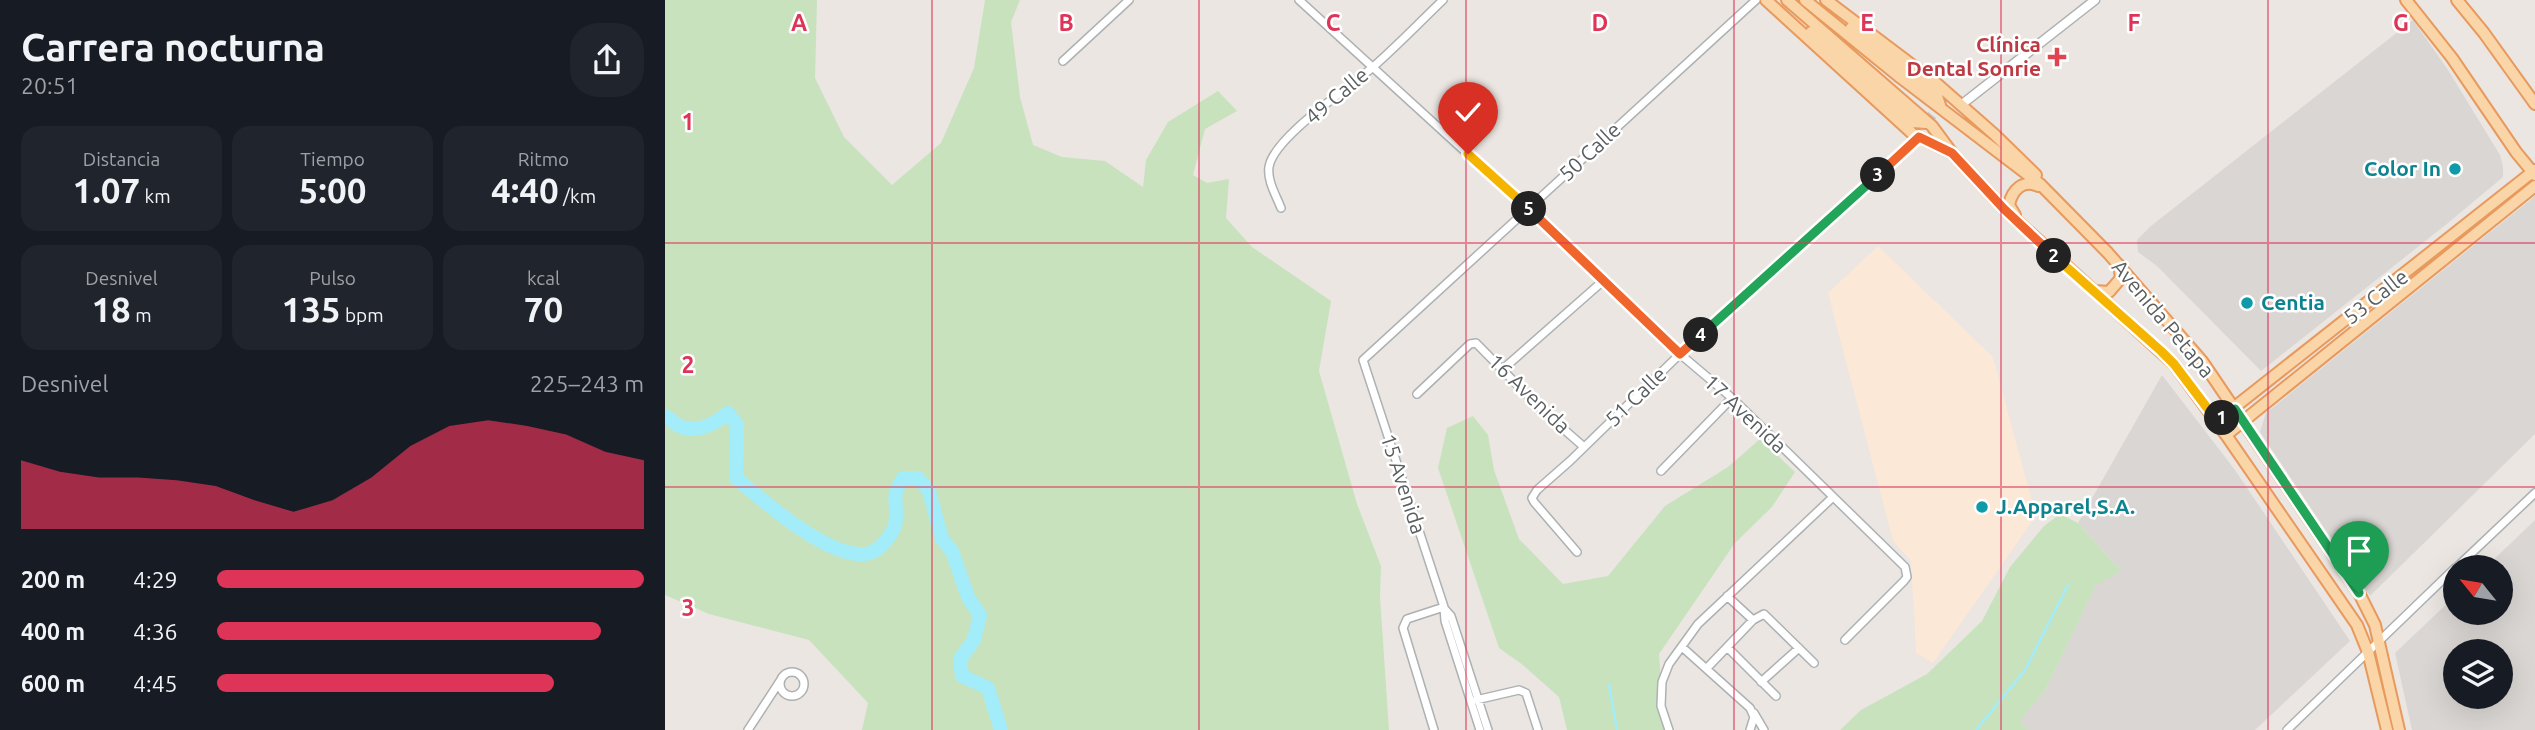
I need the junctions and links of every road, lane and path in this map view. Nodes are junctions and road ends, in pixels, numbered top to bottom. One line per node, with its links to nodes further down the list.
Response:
1 (1129, 0): 14 (street)
2 (1299, 0): 15 (street, 17 Avenida)
3 (1443, 0): 15 (street, 49 Calle)
4 (1756, 0): 29 (street, 50 Calle)
5 (1766, 0): 20 (main road)
6 (1775, 0): 19 (main road)
7 (1787, 0): 22 (main road, Avenida Petapa)
8 (1805, 0): 24 (main road, Avenida Petapa)
9 (1815, 0): 17 (main road)
10 (1826, 0): 18 (main road)
11 (2095, 0): 18 (street)
12 (2406, 0): 21 (main road)
13 (2457, 0): 16 (main road)
14 (1063, 61)
15 (1373, 67): 28 (street, 49 Calle); 29 (street, 17 Avenida)
16 (2535, 104)
17 (1940, 105)
18 (1961, 105): 24 (main road)
19 (1926, 122)
20 (1919, 137): 22 (main road); 34 (street, 51 Calle)
21 (2516, 152): 23 (main road); 27 (main road)
22 (1952, 153): 30 (main road, Avenida Petapa)
23 (2534, 173): 27 (main road, 53 Calle)
24 (2040, 184): 26 (main road, Avenida Petapa)
25 (2535, 186): 41 (main road, 53 Calle)
26 (2055, 198): 30 (main road); 31 (main road, Avenida Petapa)
27 (2496, 201): 39 (main road, 53 Calle)
28 (1282, 208)
29 (1528, 209): 32 (street, 17 Avenida); 35 (street, 50 Calle)
30 (2026, 230): 33 (main road, Avenida Petapa)
31 (2119, 265): 33 (main road); 39 (main road, Avenida Petapa)
32 (1603, 281): 34 (street, 17 Avenida); 36 (street)
33 (2095, 292): 40 (main road, Avenida Petapa)
34 (1680, 354): 38 (street, 17 Avenida); 43 (street, 51 Calle)
35 (1363, 360): 51 (street, 15 Avenida)
36 (1503, 369): 37 (street, 16 Avenida); 43 (street, 16 Avenida)
37 (1417, 394)
38 (1732, 398): 44 (street); 46 (street, 17 Avenida)
39 (2235, 409): 40 (main road, 53 Calle); 41 (main road, Avenida Petapa)
40 (2217, 421): 42 (main road, Avenida Petapa)
41 (2244, 421): 42 (main road, 53 Calle); 54 (main road, Avenida Petapa)
42 (2226, 435): 58 (main road, Avenida Petapa)
43 (1584, 447): 47 (street, 51 Calle)
44 (1661, 471)
45 (2535, 493): 48 (street)
46 (1832, 498): 50 (street); 53 (street, 17 Avenida)
47 (1577, 552)
48 (2470, 555)
49 (2443, 580): 54 (street)
50 (1727, 596): 52 (street); 55 (street)
51 (1444, 607): 64 (street, 15 Avenida); 67 (street)
52 (1753, 620): 56 (street); 57 (street)
53 (1845, 640)
54 (2379, 640): 58 (street); 76 (main road, Avenida Petapa)
55 (1682, 647): 60 (street); 71 (street)
56 (1727, 647): 60 (street); 62 (street)
57 (1799, 648): 59 (street); 62 (street)
58 (2368, 652): 74 (street); 75 (main road, Avenida Petapa)
59 (1814, 663)
60 (1707, 668): 65 (street)
61 (781, 681): 66 (street)
62 (1761, 682): 63 (street)
63 (1776, 696)
64 (1475, 701): 68 (street, 15 Avenida); 69 (street, 15 Avenida); 70 (street)
65 (1752, 712): 72 (street); 73 (street)
66 (748, 730)
67 (1434, 730)
68 (1481, 730)
69 (1488, 730)
70 (1538, 730)
71 (1669, 730)
72 (1750, 730)
73 (1764, 730)
74 (2287, 730)
75 (2387, 730)
76 (2399, 730)

